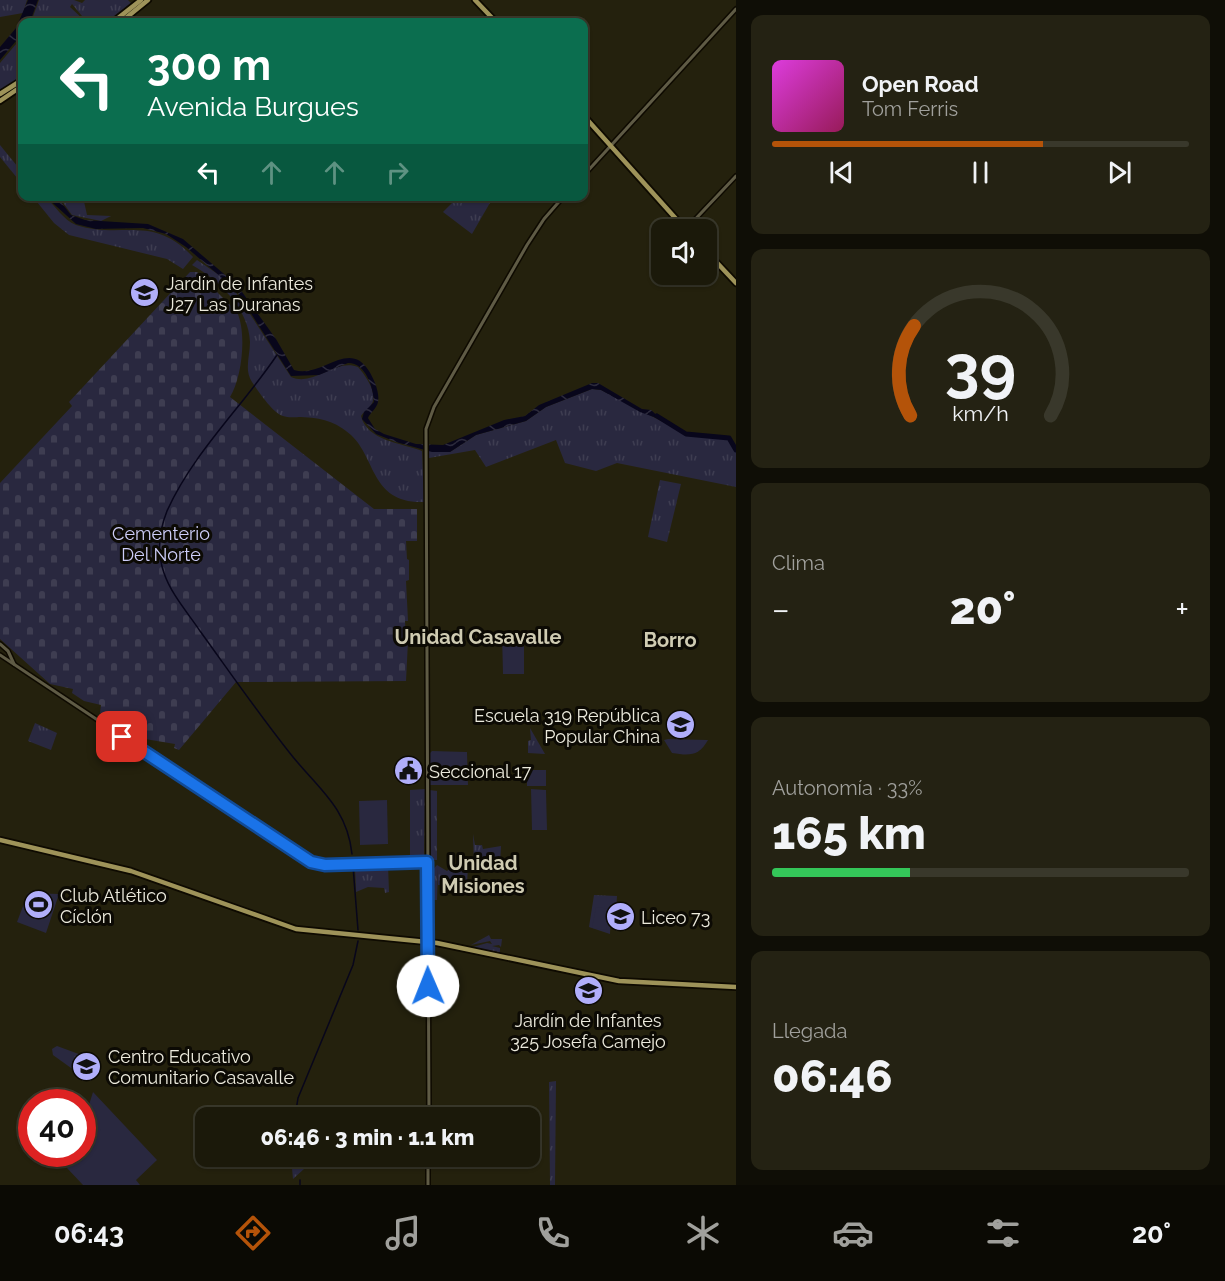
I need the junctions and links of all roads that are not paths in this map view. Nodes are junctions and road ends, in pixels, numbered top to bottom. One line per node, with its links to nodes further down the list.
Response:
1 (141, 0): 5 (main road)
2 (148, 0): 6 (main road)
3 (475, 0): 7 (main road)
4 (736, 9): 13 (street)
5 (118, 18)
6 (126, 18)
7 (492, 18)
8 (18, 83): 10 (main road)
9 (18, 89): 11 (main road)
10 (0, 94)
11 (0, 100)
12 (588, 120): 13 (main road)
13 (611, 146): 14 (street); 17 (main road)
14 (588, 171)
15 (736, 176): 18 (street)
16 (560, 201): 26 (street)
17 (676, 219)
18 (696, 219)
19 (717, 263): 20 (main road)
20 (736, 283)
21 (0, 644): 22 (street)
22 (9, 654): 23 (street); 24 (street)
23 (1, 656): 24 (street)
24 (14, 664): 26 (street)
25 (0, 840): 27 (main road)
26 (427, 862): 27 (street)
27 (428, 942): 28 (main road); 29 (street)
28 (736, 987)
29 (429, 1107)
30 (428, 1167): 31 (street)
31 (428, 1185)

